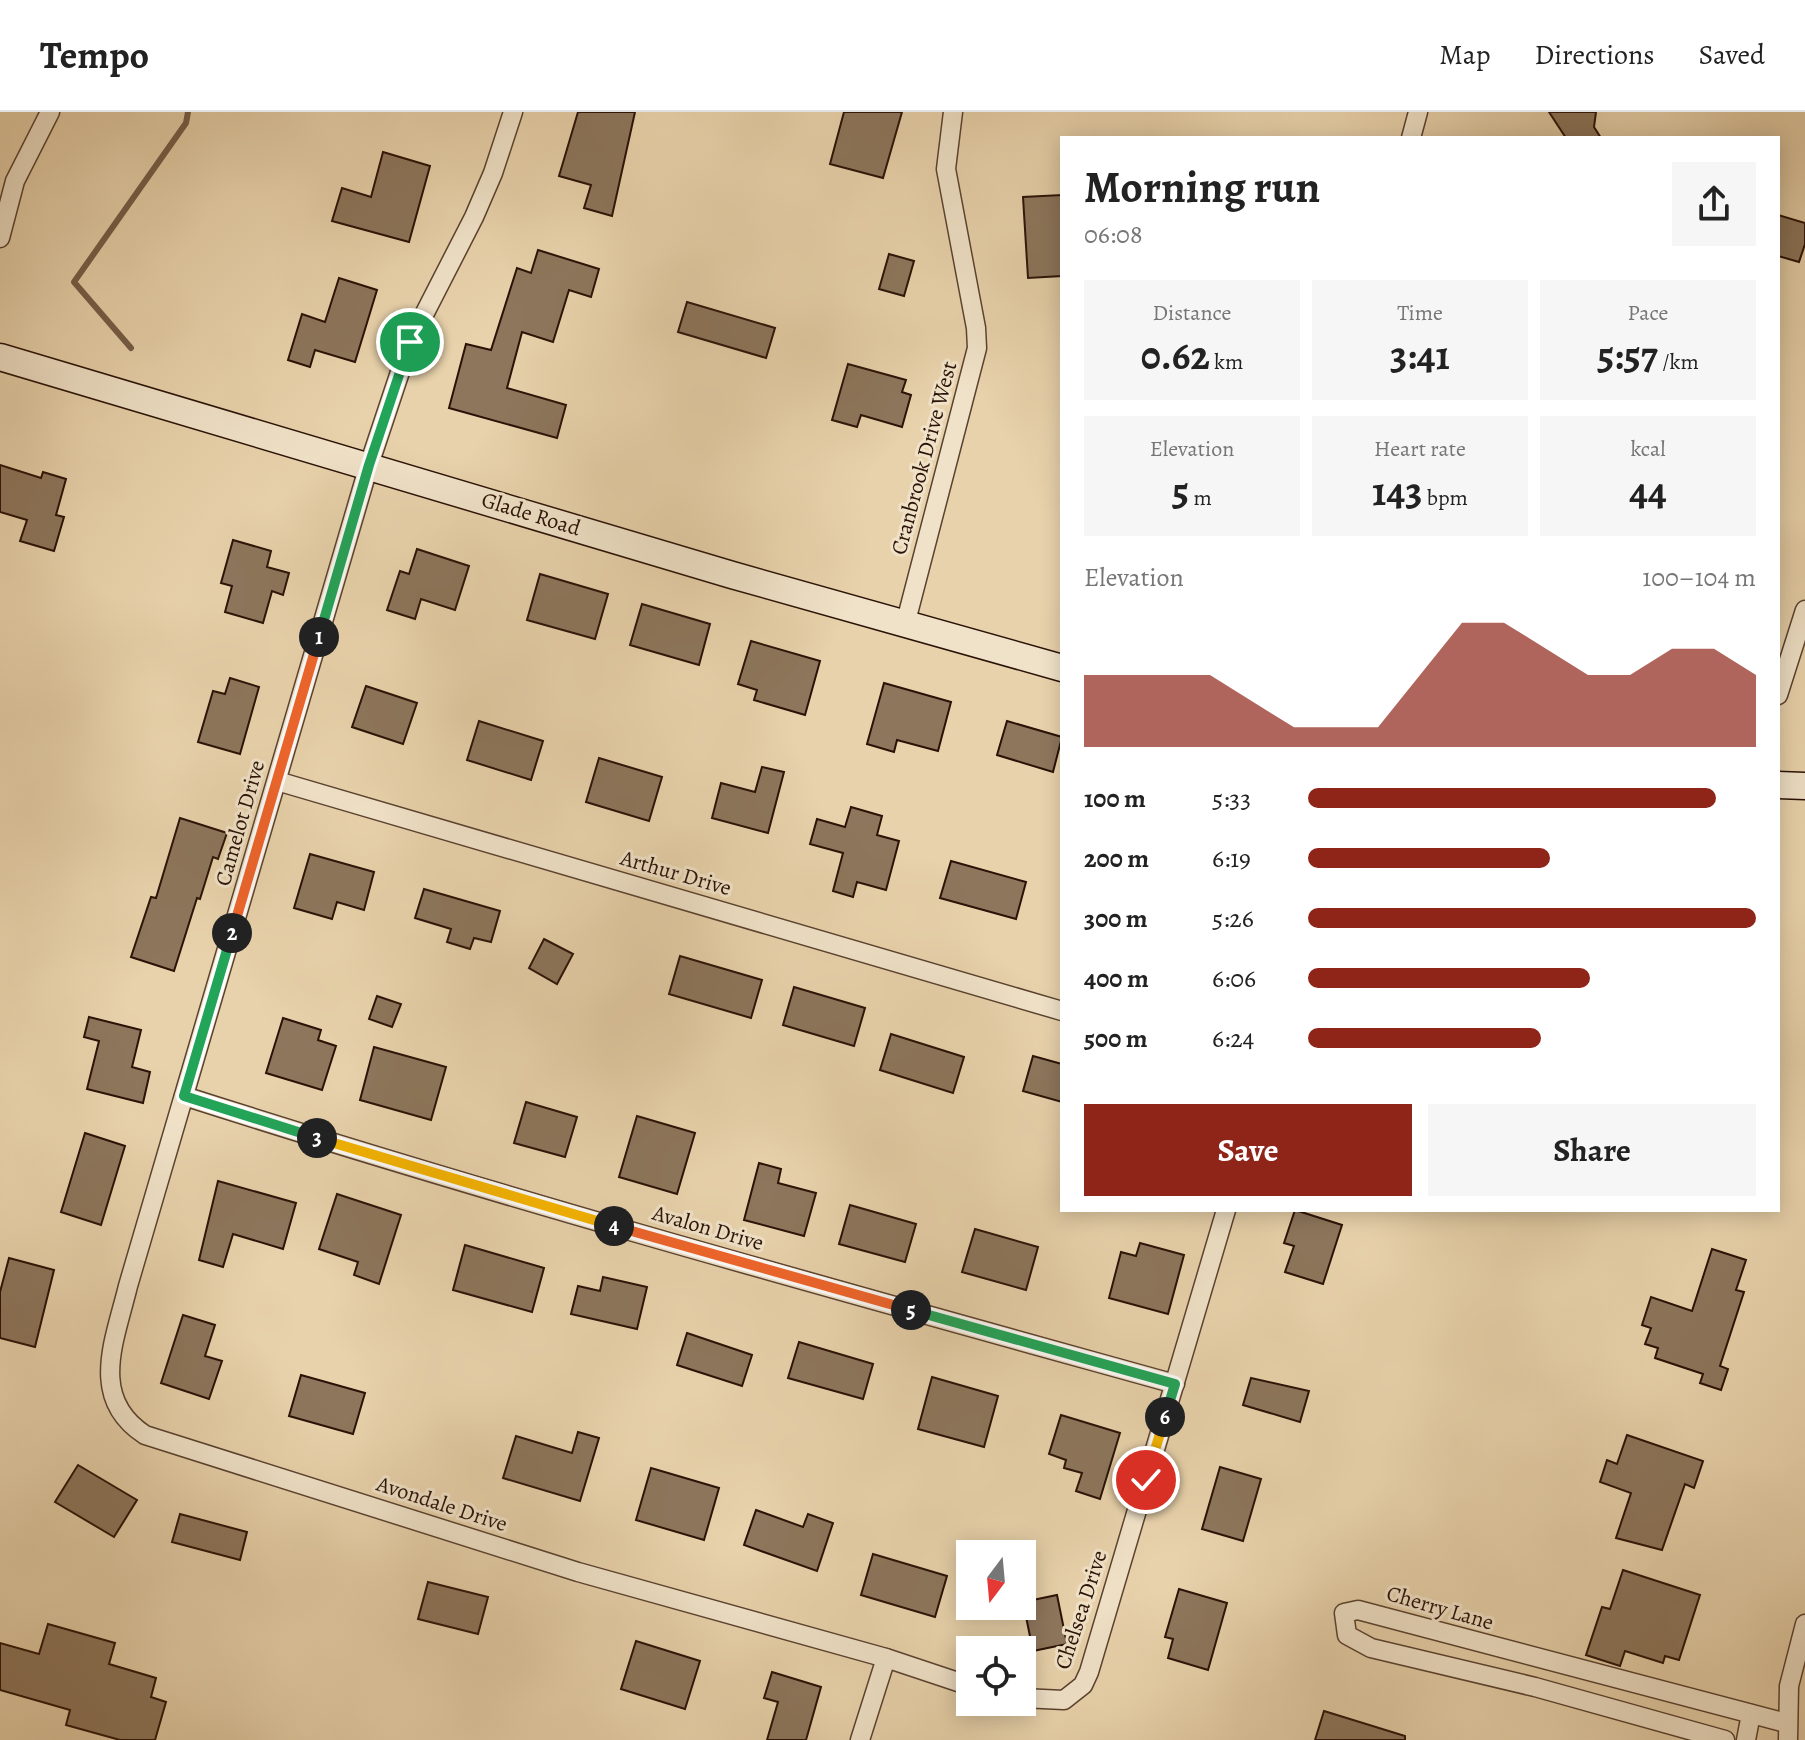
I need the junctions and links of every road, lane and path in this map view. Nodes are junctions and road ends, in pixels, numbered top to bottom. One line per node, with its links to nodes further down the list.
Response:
1 (50, 112): 6 (street)
2 (513, 112): 9 (street, Camelot Drive)
3 (953, 112): 11 (street, Cranbrook Drive West)
4 (1418, 112): 5 (street)
5 (1412, 136)
6 (7, 186): 7 (street)
7 (0, 238)
8 (0, 357): 9 (main road, Glade Road)
9 (369, 465): 11 (main road, Glade Road); 14 (street, Camelot Drive)
10 (1805, 610): 13 (street)
11 (905, 625): 12 (main road, Glade Road)
12 (1060, 667)
13 (1780, 689)
14 (277, 781): 17 (street, Arthur Drive); 18 (street, Camelot Drive)
15 (1780, 785): 16 (main road)
16 (1805, 786)
17 (1060, 1010)
18 (184, 1096): 20 (street, Camelot Drive); 21 (street, Avalon Drive)
19 (1225, 1212): 21 (street, Chelsea Drive)
20 (128, 1286): 23 (street, Avondale Drive)
21 (1175, 1384): 25 (street, Chelsea Drive)
22 (1805, 1624): 27 (street)
23 (886, 1658): 24 (street); 28 (street)
24 (956, 1681)
25 (1036, 1699)
26 (1751, 1714): 27 (street, Cherry Lane); 29 (street, Cherry Lane); 30 (street)
27 (1787, 1732)
28 (860, 1740)
29 (1725, 1740)
30 (1746, 1740)

